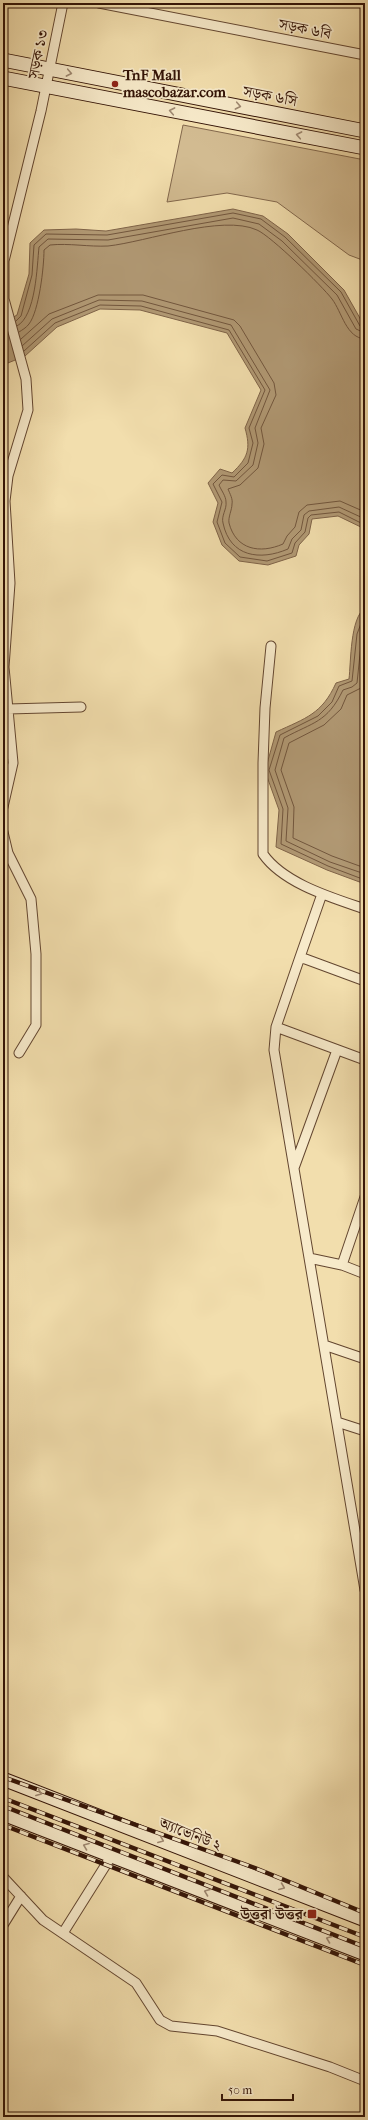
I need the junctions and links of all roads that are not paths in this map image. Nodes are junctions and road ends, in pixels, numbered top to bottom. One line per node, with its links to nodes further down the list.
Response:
1 (63, 3): 5 (street, সড়ক ১৩)
2 (99, 3): 3 (street, সড়ক ৬বি)
3 (365, 54)
4 (3, 60): 5 (main road, সড়ক ৬সি)
5 (49, 69): 7 (street, সড়ক ১৩); 8 (main road, সড়ক ৬সি, one-way to 8)
6 (3, 78): 7 (main road)
7 (46, 87): 10 (main road, one-way to 7); 14 (street, সড়ক ১৩)
8 (332, 124): 9 (main road, সড়ক ৬সি); 10 (main road)
9 (365, 131)
10 (328, 141): 11 (main road)
11 (365, 148)
12 (270, 646): 17 (street)
13 (81, 707): 14 (street)
14 (8, 709): 15 (street, সড়ক ১৩)
15 (3, 808)
16 (3, 832): 22 (street)
17 (322, 894): 18 (street); 19 (street)
18 (365, 909)
19 (365, 981): 20 (street)
20 (276, 1027): 21 (street); 24 (street)
21 (337, 1050): 23 (street); 24 (street)
22 (19, 1053)
23 (365, 1060)
24 (294, 1169): 26 (street)
25 (365, 1197): 27 (street)
26 (309, 1258): 27 (street); 29 (street)
27 (342, 1265): 28 (street)
28 (365, 1274)
29 (324, 1345): 30 (street); 31 (street)
30 (365, 1359)
31 (337, 1422): 32 (street); 33 (street)
32 (365, 1431)
33 (365, 1590)
34 (3, 1779): 39 (main road, অ্যাভেনিউ ২, one-way to 39)
35 (3, 1814): 36 (main road, one-way to 35)
36 (112, 1855): 41 (street); 42 (main road, one-way to 36)
37 (3, 1877): 38 (street)
38 (22, 1896): 40 (street); 41 (street)
39 (365, 1920)
40 (3, 1925)
41 (63, 1933): 43 (street)
42 (365, 1954)
43 (365, 2081)

